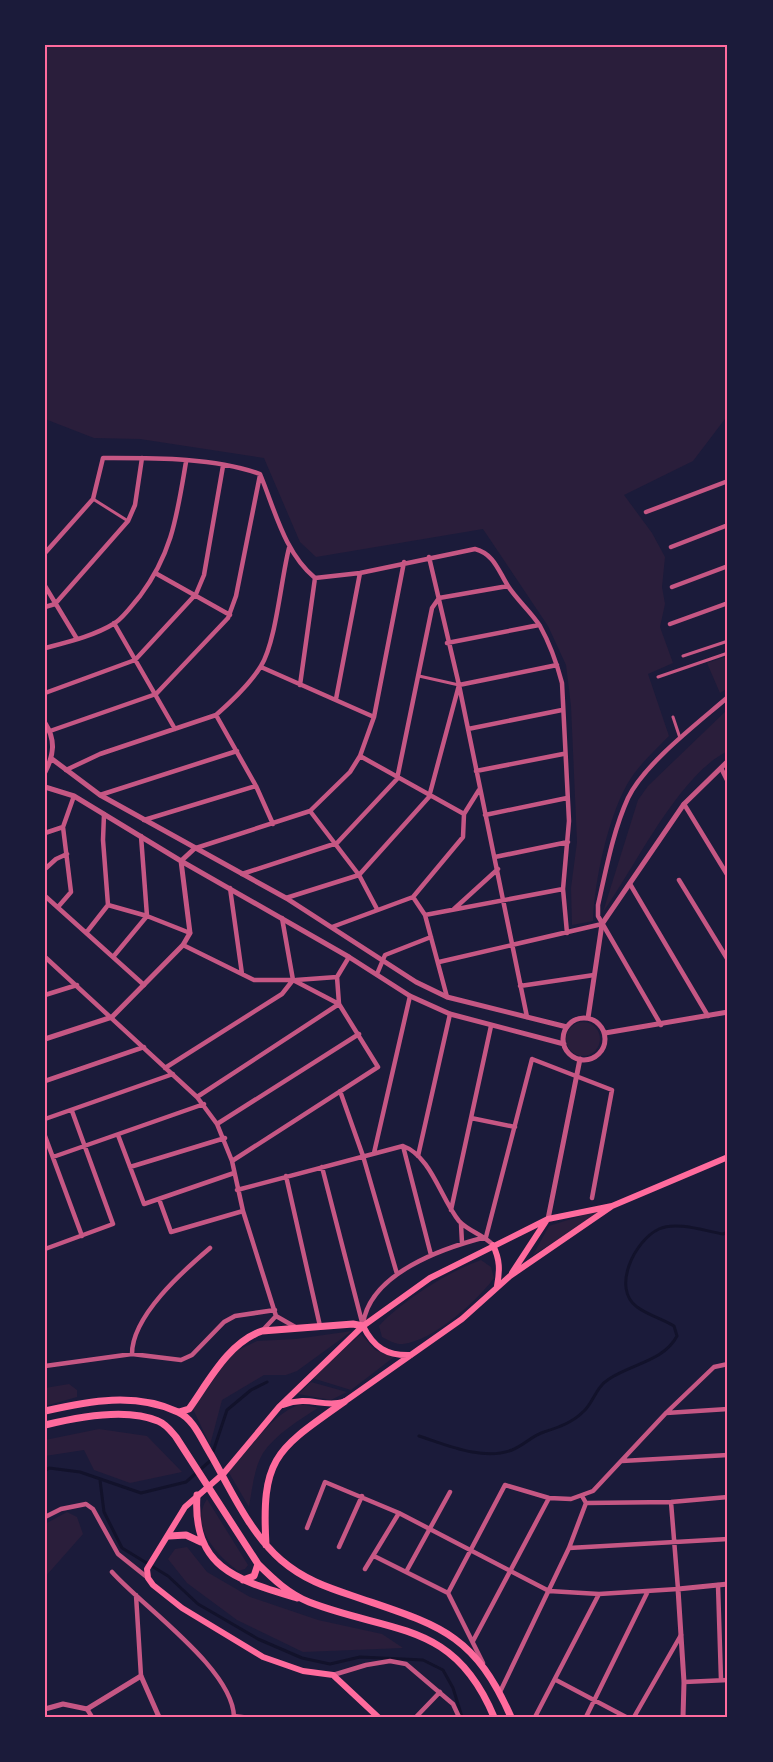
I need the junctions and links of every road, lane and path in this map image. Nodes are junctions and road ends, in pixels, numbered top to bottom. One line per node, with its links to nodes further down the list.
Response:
1 (142, 458): 2 (street); 6 (street); 8 (street)
2 (186, 462): 3 (street); 17 (street)
3 (223, 466): 4 (street); 22 (street)
4 (260, 474): 11 (street); 27 (street)
5 (728, 481): 7 (street)
6 (93, 499): 8 (street); 12 (street)
7 (646, 512)
8 (128, 521): 25 (street)
9 (728, 525): 10 (street)
10 (671, 547)
11 (290, 548): 18 (street); 39 (street)
12 (45, 553)
13 (429, 556): 14 (street); 20 (street); 23 (street)
14 (404, 562): 16 (street); 50 (street)
15 (728, 566): 21 (street)
16 (360, 573): 18 (street); 47 (street)
17 (157, 574): 22 (street); 28 (street)
18 (315, 578): 42 (street)
19 (45, 586): 25 (street)
20 (508, 586): 23 (street); 30 (street)
21 (672, 587)
22 (196, 594): 27 (street); 37 (street)
23 (440, 598): 33 (street); 40 (street)
24 (728, 603): 29 (street)
25 (55, 604): 26 (street); 31 (street)
26 (45, 607)
27 (230, 615): 45 (street)
28 (114, 623): 31 (street); 37 (street)
29 (670, 624)
30 (539, 625): 33 (street); 38 (street)
31 (77, 639): 34 (street)
32 (728, 640): 36 (street)
33 (447, 643): 43 (street)
34 (45, 648)
35 (728, 653): 41 (street)
36 (683, 656)
37 (135, 660): 44 (street); 45 (street)
38 (557, 665): 43 (street); 48 (street)
39 (261, 667): 42 (street); 49 (street)
40 (419, 676): 43 (street); 66 (street)
41 (658, 677)
42 (300, 685): 47 (street)
43 (459, 685): 54 (street); 73 (street)
44 (45, 693)
45 (156, 694): 53 (street); 55 (street)
46 (728, 697): 56 (street)
47 (336, 699): 50 (street)
48 (562, 710): 54 (street); 58 (street)
49 (216, 715): 53 (street); 57 (street)
50 (374, 717): 59 (street)
51 (673, 717): 56 (street)
52 (45, 723): 55 (street)
53 (175, 729): 63 (street)
54 (468, 729): 64 (street)
55 (50, 731): 60 (street)
56 (680, 738): 111 (street)
57 (237, 752): 68 (street); 71 (street)
58 (564, 754): 64 (street); 74 (street)
59 (360, 756): 66 (street); 76 (street)
60 (52, 759): 63 (street); 65 (street)
61 (728, 761): 62 (street)
62 (721, 768): 67 (street); 75 (street)
63 (66, 770): 71 (street)
64 (476, 771): 70 (street)
65 (45, 772)
66 (397, 779): 73 (street); 86 (street)
67 (728, 782)
68 (256, 786): 80 (street); 81 (street)
69 (45, 787): 72 (street)
70 (479, 790): 78 (street); 79 (street)
71 (100, 795): 80 (street)
72 (74, 796): 77 (street); 82 (street)
73 (429, 796): 78 (street); 94 (street)
74 (567, 798): 79 (street); 85 (street)
75 (684, 804): 95 (street); 97 (street)
76 (310, 811): 81 (street); 86 (street)
77 (105, 814): 84 (street); 104 (street)
78 (464, 814): 101 (street)
79 (485, 815): 89 (street)
80 (144, 820): 87 (street)
81 (273, 824): 87 (street)
82 (63, 827): 83 (street); 88 (street)
83 (45, 833)
84 (141, 836): 90 (street); 109 (street)
85 (568, 842): 89 (street); 99 (street)
86 (337, 843): 93 (street); 94 (street)
87 (194, 849): 90 (street); 93 (street)
88 (67, 854): 92 (street); 105 (street)
89 (495, 857): 91 (street)
90 (181, 861): 98 (street); 114 (street)
91 (498, 869): 103 (street); 107 (street)
92 (45, 870)
93 (239, 874): 102 (street)
94 (359, 875): 102 (street); 106 (street)
95 (728, 876)
96 (679, 880): 120 (street)
97 (630, 884): 111 (street); 141 (street)
98 (230, 888): 110 (street); 127 (street)
99 (563, 889): 103 (street); 115 (street)
100 (45, 896): 105 (street)
101 (412, 897): 106 (street); 108 (street)
102 (286, 898): 112 (street)
103 (502, 900): 107 (street); 118 (street)
104 (108, 905): 109 (street); 113 (street)
105 (58, 908): 113 (street)
106 (377, 909): 112 (street)
107 (454, 909): 108 (street)
108 (425, 915): 116 (street)
109 (147, 916): 114 (street); 122 (street)
110 (282, 917): 123 (street); 131 (street)
111 (602, 924): 115 (street); 129 (street); 145 (street)
112 (332, 927): 124 (street)
113 (86, 933): 122 (street)
114 (189, 933): 117 (street)
115 (567, 933): 118 (street)
116 (431, 937): 124 (street); 126 (street)
117 (183, 945): 127 (street); 133 (street)
118 (512, 945): 126 (street); 134 (street)
119 (728, 945): 120 (street)
120 (721, 949): 125 (street)
121 (45, 957): 132 (street)
122 (113, 957): 133 (street)
123 (349, 957): 128 (street); 130 (street)
124 (381, 959): 128 (street); 137 (street)
125 (728, 960)
126 (440, 962): 137 (street)
127 (242, 974): 131 (street)
128 (376, 974): 136 (street)
129 (594, 975): 134 (street); 143 (street)
130 (337, 977): 131 (street); 138 (street)
131 (293, 980): 138 (street); 154 (street)
132 (76, 985): 135 (street); 142 (street)
133 (144, 985): 142 (street)
134 (520, 986): 144 (street)
135 (45, 995)
136 (410, 996): 140 (street); 171 (street)
137 (447, 997): 144 (street)
138 (339, 1004): 149 (street); 159 (street)
139 (728, 1012): 141 (street)
140 (450, 1014): 146 (street); 173 (street)
141 (708, 1016): 145 (street)
142 (112, 1017): 150 (street); 152 (street)
143 (588, 1018): 147 (street); 148 (street)
144 (527, 1019): 147 (street)
145 (661, 1025): 148 (street)
146 (491, 1026): 151 (street); 162 (street)
147 (567, 1027): 151 (street)
148 (605, 1033): 153 (street)
149 (359, 1035): 158 (street); 164 (street)
150 (45, 1039)
151 (564, 1044): 153 (street)
152 (144, 1047): 154 (street); 157 (street)
153 (580, 1059): 156 (street)
154 (165, 1068): 155 (street)
155 (173, 1074): 159 (street); 161 (street)
156 (577, 1075): 165 (street); 182 (street); 187 (street)
157 (45, 1081)
158 (340, 1091): 172 (street); 176 (street)
159 (197, 1097): 160 (street)
160 (204, 1104): 164 (street); 166 (street)
161 (72, 1111): 163 (street); 169 (street)
162 (471, 1118): 165 (street); 185 (street)
163 (45, 1119)
164 (217, 1124): 168 (street)
165 (515, 1127): 190 (street)
166 (118, 1135): 169 (street); 177 (street)
167 (45, 1136): 174 (street)
168 (225, 1138): 176 (street); 177 (street)
169 (85, 1146): 174 (street); 189 (street)
170 (403, 1146): 171 (street); 173 (street); 196 (street)
171 (374, 1154): 172 (street)
172 (363, 1156): 178 (street); 197 (street)
173 (418, 1156): 185 (street)
174 (53, 1157): 189 (street)
175 (728, 1157): 184 (main road)
176 (232, 1161): 179 (street)
177 (130, 1167): 183 (street)
178 (322, 1167): 180 (street); 202 (street)
179 (234, 1173): 181 (street); 183 (street)
180 (286, 1176): 181 (street); 201 (street)
181 (237, 1190): 186 (street)
182 (592, 1198)
183 (159, 1199): 186 (street)
184 (612, 1206): 187 (main road); 198 (main road)
185 (451, 1210): 188 (street)
186 (243, 1211): 200 (street)
187 (548, 1219): 193 (main road); 198 (main road)
188 (461, 1224): 190 (street); 192 (street)
189 (82, 1236): 195 (street)
190 (486, 1237): 192 (street); 193 (street)
191 (45, 1241): 195 (street)
192 (462, 1243): 196 (street)
193 (493, 1245): 199 (main road); 202 (main road)
194 (210, 1248): 205 (street)
195 (46, 1249)
196 (431, 1256): 197 (street)
197 (397, 1274): 202 (street)
198 (510, 1276): 199 (main road)
199 (497, 1287): 206 (main road)
200 (275, 1313): 203 (street); 204 (street); 205 (street)
201 (320, 1326): 202 (main road); 203 (main road)
202 (363, 1326): 206 (main road); 210 (main road)
203 (298, 1329): 204 (main road)
204 (262, 1331): 213 (main road)
205 (132, 1354): 208 (street)
206 (411, 1355): 209 (main road)
207 (728, 1364): 214 (street)
208 (45, 1366)
209 (344, 1402): 210 (main road); 234 (main road)
210 (279, 1407): 219 (main road)
211 (728, 1409): 214 (street)
212 (45, 1411): 213 (main road)
213 (179, 1412): 234 (main road)
214 (666, 1413): 217 (street)
215 (45, 1425): 239 (main road)
216 (728, 1455): 217 (street)
217 (622, 1461): 221 (street)
218 (450, 1492): 229 (street)
219 (197, 1495): 230 (main road); 232 (main road)
220 (362, 1496): 226 (street); 228 (street); 235 (street)
221 (582, 1496): 223 (street); 225 (street)
222 (728, 1497): 224 (street)
223 (549, 1498): 237 (street); 243 (street)
224 (671, 1502): 225 (street); 233 (street)
225 (586, 1503): 236 (street)
226 (399, 1513): 229 (street); 238 (street)
227 (45, 1517): 244 (street)
228 (307, 1528)
229 (430, 1530): 237 (street); 242 (street)
230 (169, 1536): 232 (main road); 244 (main road)
231 (728, 1539): 233 (street)
232 (201, 1542): 245 (main road)
233 (673, 1542): 236 (street); 248 (street)
234 (266, 1545): 257 (main road)
235 (339, 1547)
236 (569, 1548): 249 (street)
237 (471, 1551): 243 (street); 251 (street)
238 (374, 1556): 240 (street); 242 (street)
239 (258, 1564): 245 (main road); 254 (main road)
240 (365, 1569)
241 (112, 1572): 253 (street)
242 (406, 1572): 251 (street)
243 (510, 1572): 249 (street); 256 (street)
244 (148, 1578): 258 (main road)
245 (238, 1579): 254 (main road)
246 (728, 1584): 247 (street)
247 (718, 1585): 248 (street); 261 (street)
248 (678, 1589): 250 (street); 255 (street)
249 (549, 1591): 252 (street); 265 (street)
250 (648, 1591): 252 (street); 266 (street)
251 (448, 1593): 256 (street)
252 (598, 1594): 260 (street)
253 (136, 1595): 259 (street); 269 (street)
254 (308, 1602): 276 (main road)
255 (681, 1635): 263 (street); 281 (street)
256 (473, 1641): 257 (street)
257 (483, 1663): 265 (main road)
258 (333, 1675): 264 (street); 273 (main road)
259 (141, 1676): 268 (street); 271 (street)
260 (556, 1680): 266 (street); 278 (street)
261 (721, 1680): 262 (street); 263 (street)
262 (728, 1680)
263 (684, 1682): 282 (street)
264 (440, 1692): 274 (street); 275 (street)
265 (500, 1692): 277 (main road)
266 (594, 1701): 279 (street); 280 (street)
267 (45, 1709): 268 (street)
268 (87, 1709): 270 (street)
269 (234, 1716): 272 (lane)
270 (91, 1717)
271 (159, 1717)
272 (253, 1717)
273 (378, 1717)
274 (416, 1717)
275 (459, 1717)
276 (494, 1717)
277 (511, 1717)
278 (535, 1717)
279 (586, 1717)
280 (626, 1717)
281 (634, 1717)
282 (683, 1717)

